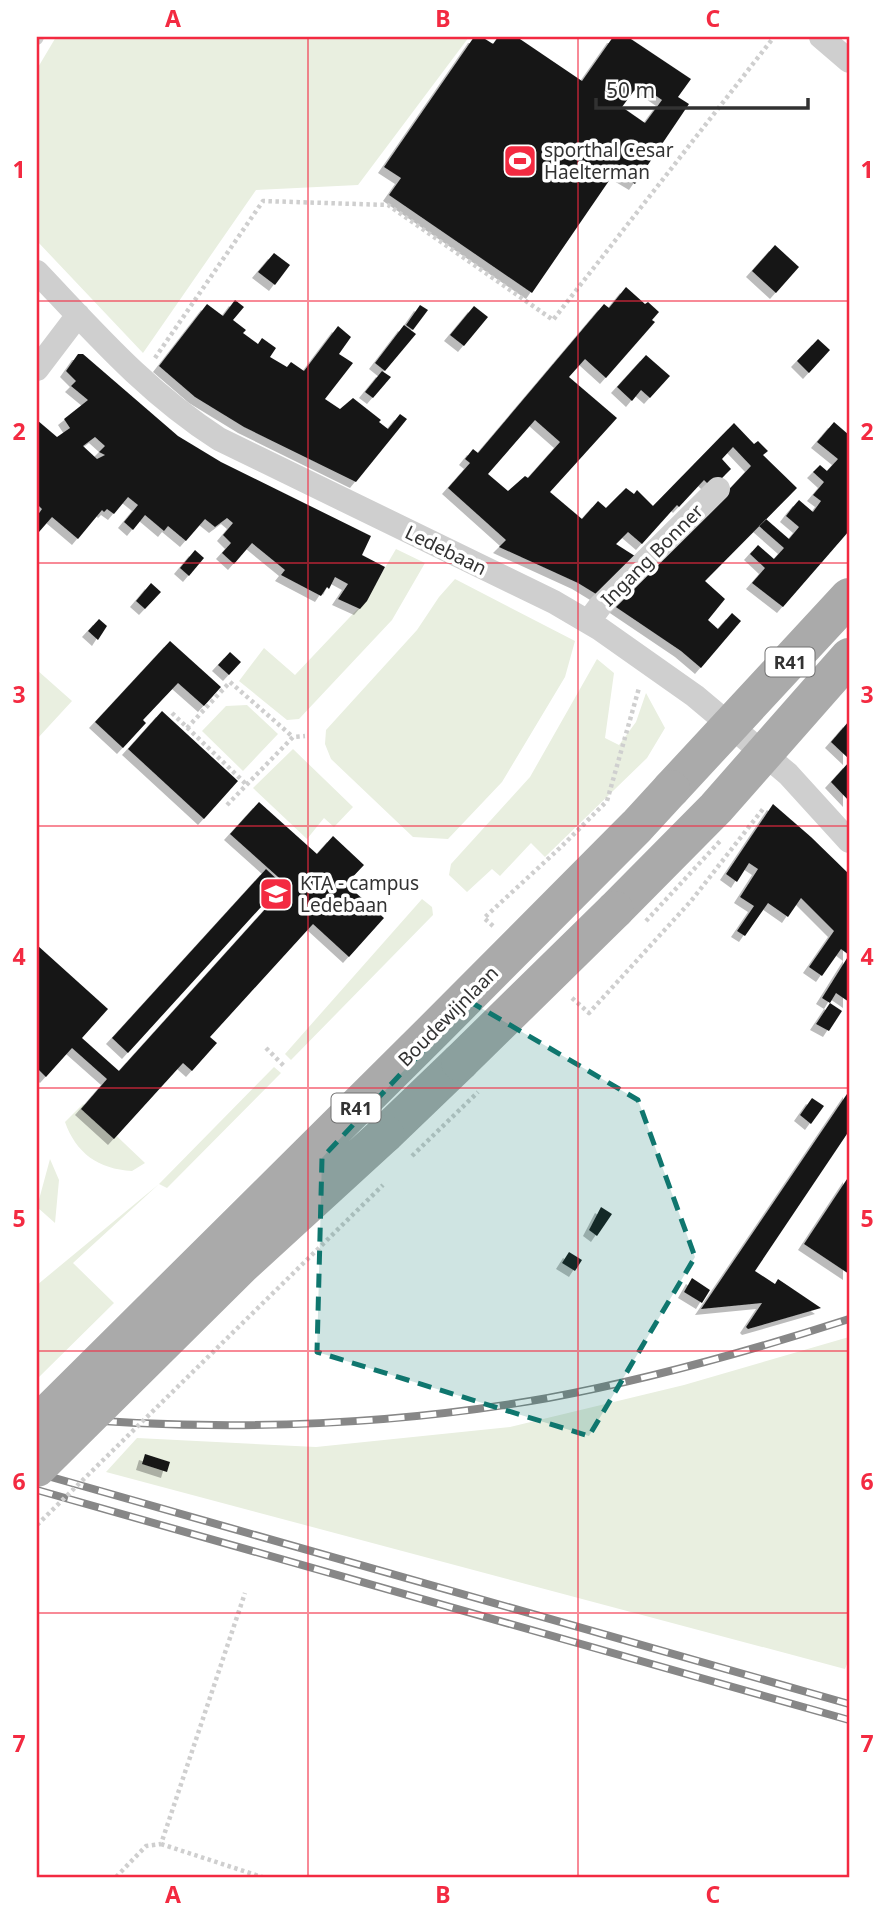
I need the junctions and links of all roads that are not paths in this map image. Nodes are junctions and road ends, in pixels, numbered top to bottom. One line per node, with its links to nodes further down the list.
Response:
1 (821, 37): 2 (street)
2 (849, 61)
3 (37, 272): 4 (street, Ledebaan)
4 (78, 315): 5 (street); 8 (street, Ledebaan)
5 (37, 369)
6 (718, 489): 8 (street, Ingang Bonner)
7 (849, 597): 10 (main road, Boudewijnlaan / R41)
8 (588, 622): 10 (street, Ledebaan)
9 (849, 657): 11 (main road, R41)
10 (730, 726): 11 (street, Ledebaan); 13 (main road, Boudewijnlaan / R41, bridge)
11 (764, 754): 12 (street, Ledebaan); 14 (main road, R41, bridge)
12 (849, 841)
13 (37, 1423)
14 (37, 1468)

